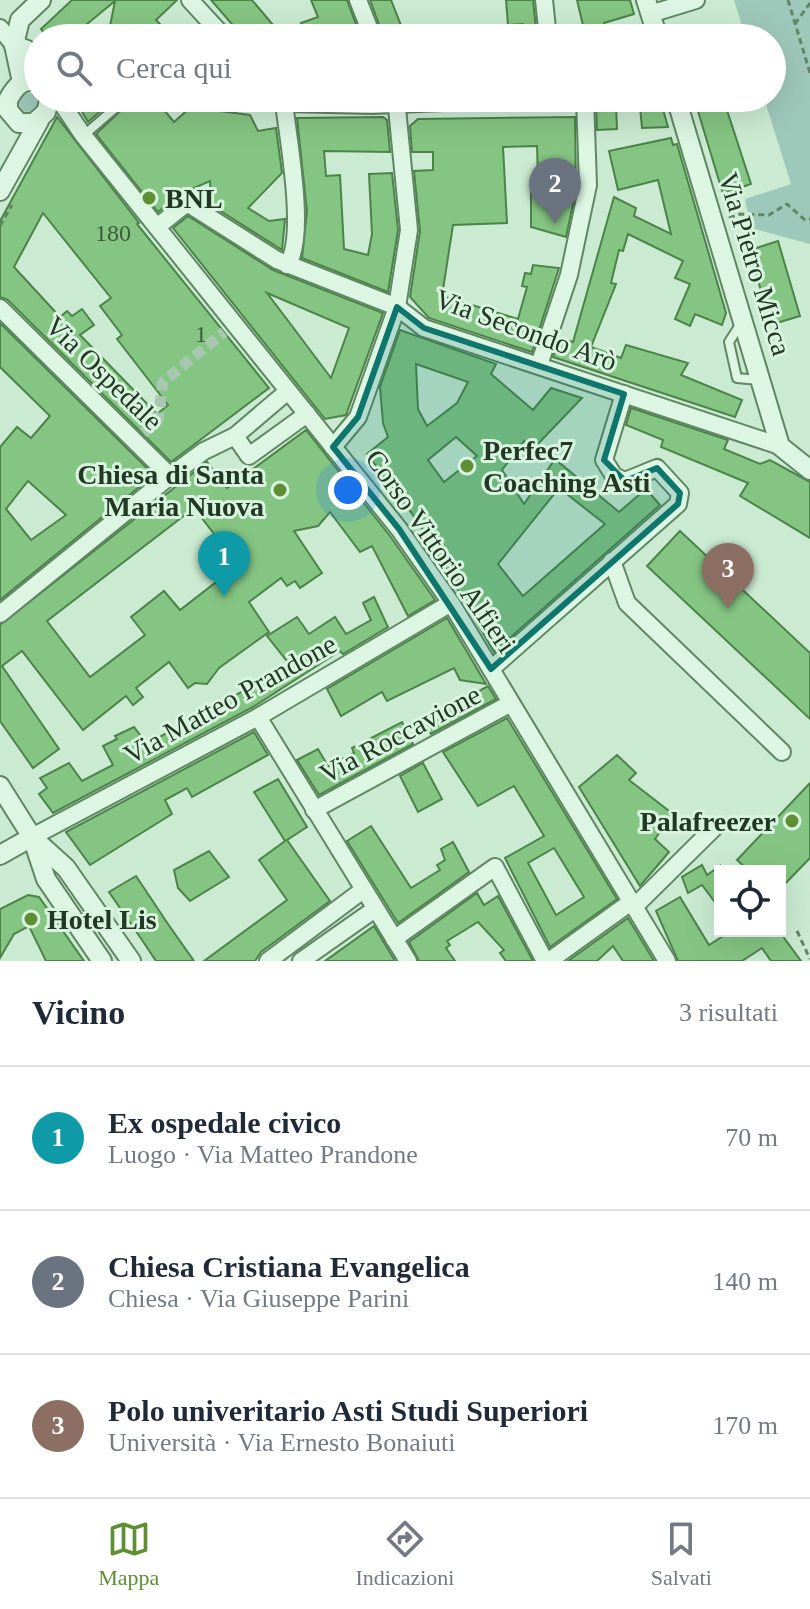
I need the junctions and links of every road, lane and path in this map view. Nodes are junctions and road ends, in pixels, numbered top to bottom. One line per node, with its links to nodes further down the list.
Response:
1 (190, 0): 9 (street)
2 (358, 0): 10 (street)
3 (544, 0): 11 (street)
4 (696, 0): 8 (street)
5 (788, 0): 12 (path)
6 (38, 1): 14 (street)
7 (810, 3): 12 (path)
8 (648, 7)
9 (212, 24)
10 (367, 24)
11 (547, 24)
12 (795, 24): 16 (path)
13 (0, 28): 14 (street)
14 (14, 45): 15 (street); 17 (street)
15 (24, 49)
16 (810, 73)
17 (12, 99): 18 (street); 27 (street)
18 (41, 112)
19 (45, 112): 27 (street)
20 (57, 112): 26 (street)
21 (105, 112): 26 (lane)
22 (282, 112): 32 (street)
23 (398, 112): 33 (street)
24 (585, 112): 35 (street)
25 (680, 112): 30 (street, Via Pietro Micca)
26 (78, 129): 31 (street, Corso Vittorio Alfieri)
27 (17, 161): 28 (street)
28 (0, 191)
29 (810, 219): 30 (path)
30 (714, 225): 40 (street, Via Pietro Micca)
31 (157, 227): 32 (street, Via Secondo Arò); 36 (street, Corso Vittorio Alfieri)
32 (287, 265): 33 (street, Via Secondo Arò)
33 (397, 307): 35 (street, Via Secondo Arò); 41 (street)
34 (0, 308): 43 (street, Via Ospedale)
35 (539, 365): 37 (street, Via Secondo Arò)
36 (288, 391): 38 (street, Corso Vittorio Alfieri); 39 (street)
37 (624, 394): 40 (street, Via Secondo Arò); 44 (street)
38 (307, 414): 39 (street); 41 (street, Corso Vittorio Alfieri)
39 (235, 436): 43 (street)
40 (780, 446): 42 (street, Via Secondo Arò)
41 (333, 447): 45 (street, Corso Vittorio Alfieri)
42 (810, 470)
43 (170, 476): 46 (street)
44 (612, 561): 47 (street); 50 (street)
45 (451, 603): 47 (street, Corso Vittorio Alfieri); 49 (street, Via Matteo Prandone)
46 (0, 614)
47 (491, 669): 48 (street, Corso Vittorio Alfieri)
48 (511, 703): 52 (street, Via Roccavione); 57 (street, Corso Vittorio Alfieri)
49 (258, 717): 52 (street); 54 (street, Via Matteo Prandone)
50 (782, 752)
51 (0, 786): 54 (street)
52 (314, 810): 56 (street)
53 (716, 826): 57 (street)
54 (32, 837): 55 (street); 64 (street); 65 (street)
55 (0, 855)
56 (363, 890): 58 (street); 59 (street)
57 (633, 905): 69 (street); 70 (street, Corso Vittorio Alfieri)
58 (341, 907): 60 (street); 66 (street)
59 (375, 909): 60 (street); 62 (street)
60 (353, 924): 67 (street)
61 (797, 931): 63 (path)
62 (394, 939): 68 (street); 69 (street)
63 (810, 959)
64 (102, 961)
65 (131, 961)
66 (268, 961)
67 (301, 961)
68 (408, 961)
69 (547, 961)
70 (667, 961)

